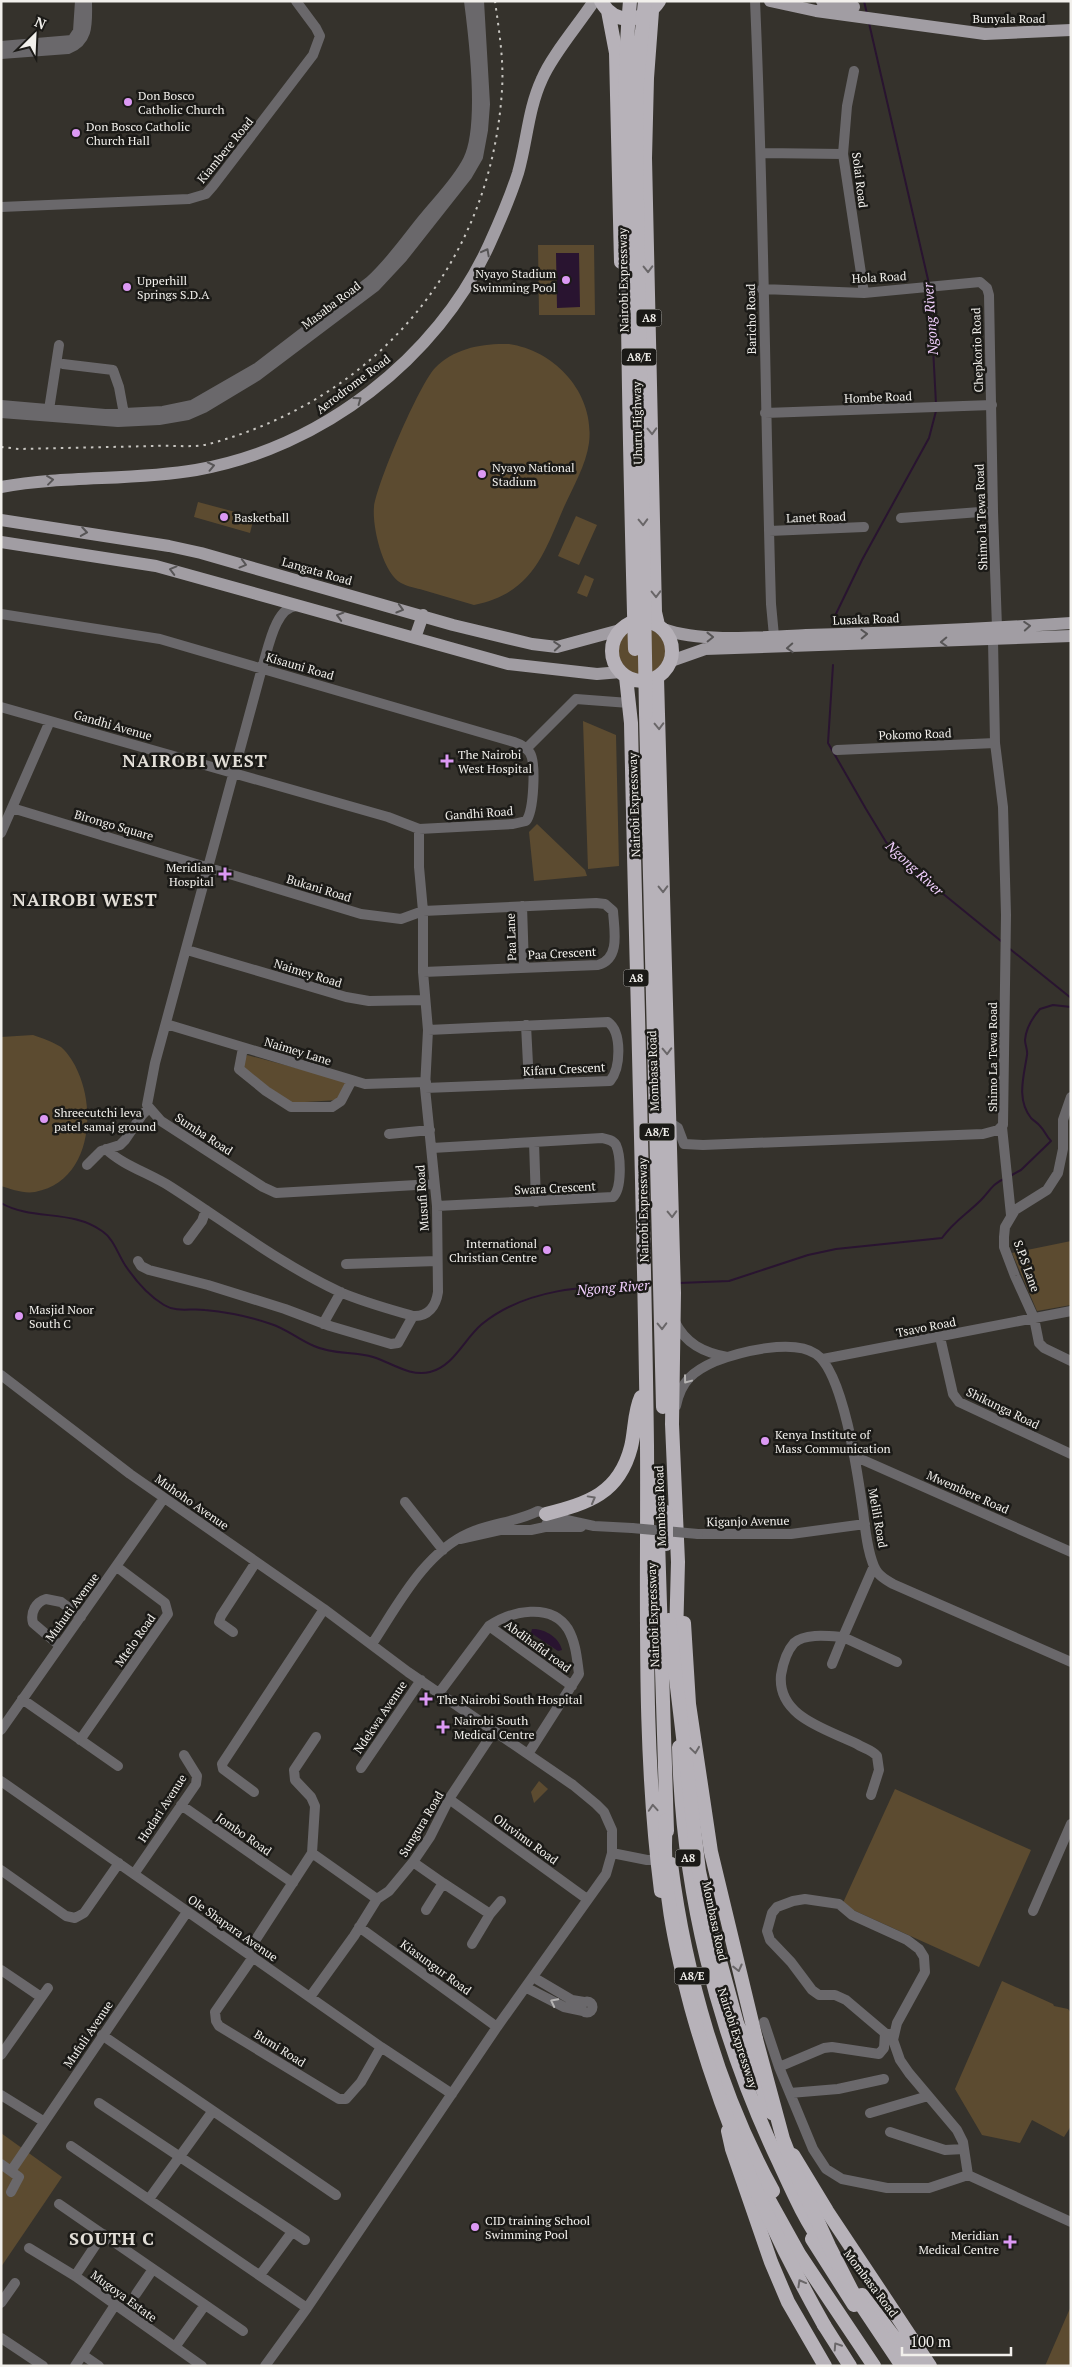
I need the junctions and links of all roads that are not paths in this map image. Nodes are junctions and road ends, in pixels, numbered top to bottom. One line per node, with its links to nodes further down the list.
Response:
1 (80, 1): 15 (street)
2 (87, 1): 16 (street)
3 (296, 1): 20 (street, Kiambere Road)
4 (469, 1): 21 (street, Masaba Road)
5 (479, 1): 21 (street, Masaba Road)
6 (594, 1): 36 (main road, Aerodrome Road, one-way to 6)
7 (630, 1): 154 (highway, Nairobi Expressway / A8/E, bridge)
8 (755, 1): 18 (street, Baricho Road)
9 (770, 1): 14 (main road, Bunyala Road)
10 (822, 1): 13 (main road, Bunyala Road)
11 (652, 4): 12 (highway, A8); 47 (highway, Uhuru Highway / A8, one-way to 47); 128 (highway, Nairobi Expressway / A8/E, one-way to 128, bridge)
12 (604, 6): 48 (highway, Uhuru Highway / A8)
13 (1071, 23)
14 (1071, 30)
15 (1, 46)
16 (1, 54)
17 (854, 71): 19 (street, Solai Road)
18 (762, 153): 19 (street); 22 (street, Baricho Road)
19 (843, 154): 23 (street, Solai Road)
20 (1, 207)
21 (397, 258): 35 (street, Masaba Road)
22 (762, 289): 23 (street, Hola Road); 33 (street, Baricho Road)
23 (864, 292): 24 (street, Hola Road)
24 (989, 295): 30 (street, Chepkorio Road)
25 (59, 344): 32 (street)
26 (107, 359): 28 (street)
27 (63, 364): 28 (street)
28 (112, 370): 34 (street)
29 (1, 405): 32 (street, Masaba Road)
30 (992, 405): 33 (street, Hombe Road); 37 (street, Shimo la Tewa Road)
31 (1, 413): 32 (street, Masaba Road)
32 (48, 413): 34 (street, Masaba Road); 35 (street, Masaba Road)
33 (765, 413): 41 (street, Baricho Road)
34 (124, 414): 35 (street, Masaba Road)
35 (150, 417)
36 (1, 487)
37 (992, 512): 38 (street); 49 (street, Shimo la Tewa Road)
38 (901, 518)
39 (1, 520): 45 (main road, Langata Road, one-way to 45)
40 (864, 527): 41 (street, Lanet Road)
41 (769, 531): 50 (street, Baricho Road)
42 (1, 542): 43 (main road, one-way to 42)
43 (304, 606): 52 (main road, one-way to 43); 54 (street)
44 (1, 614): 54 (street, Kisauni Road)
45 (423, 615): 48 (main road, Langata Road, one-way to 48); 52 (main road)
46 (1071, 623): 49 (main road, Lusaka Road, one-way to 46)
47 (660, 627): 48 (highway); 50 (main road, Lusaka Road, one-way to 50); 53 (highway, A8)
48 (624, 628): 55 (highway, A8)
49 (995, 634): 50 (main road, Lusaka Road, one-way to 49); 51 (main road, Lusaka Road); 53 (main road, Lusaka Road, one-way to 53); 60 (street, Shimo La Tewa Road)
50 (774, 636)
51 (1071, 636)
52 (415, 638): 55 (main road)
53 (671, 661): 56 (highway)
54 (262, 668): 61 (street, Kisauni Road); 63 (street)
55 (623, 675): 56 (highway); 57 (highway, Mombasa Road / A8)
56 (657, 678): 83 (highway, Mombasa Road / A8, one-way to 83)
57 (628, 703): 61 (street); 111 (highway, Mombasa Road / A8)
58 (1, 707): 59 (street, Gandhi Avenue)
59 (50, 721): 63 (street, Gandhi Avenue); 64 (street)
60 (995, 743): 62 (street, Pokomo Road); 84 (street, Shimo La Tewa Road)
61 (526, 749): 65 (street, Gandhi Road)
62 (837, 750)
63 (234, 773): 65 (street, Gandhi Avenue); 67 (street)
64 (12, 808): 66 (street); 67 (street, Birongo Square)
65 (419, 829): 69 (street, Musufi Road)
66 (1, 833)
67 (209, 867): 69 (street, Bukani Road); 70 (street)
68 (522, 906): 69 (street, Paa Crescent); 71 (street, Paa Lane); 71 (street, Paa Crescent)
69 (423, 911): 72 (street, Musufi Road)
70 (187, 950): 73 (street, Naimey Road); 74 (street)
71 (524, 968): 72 (street, Paa Crescent)
72 (423, 972): 73 (street, Musufi Road)
73 (425, 1000): 76 (street, Musufi Road)
74 (166, 1024): 77 (street, Naimey Lane); 82 (street)
75 (526, 1025): 76 (street, Kifaru Crescent); 79 (street); 79 (street, Kifaru Crescent)
76 (428, 1030): 80 (street, Musufi Road)
77 (243, 1048): 78 (street, Naimey Lane); 78 (street)
78 (352, 1080): 80 (street, Naimey Lane)
79 (529, 1084): 80 (street, Kifaru Crescent)
80 (426, 1085): 85 (street, Musufi Road)
81 (1071, 1097): 95 (street)
82 (149, 1108): 89 (street); 91 (street, Sumba Road)
83 (669, 1122): 84 (street, Shimo La Tewa Road); 104 (highway, Mombasa Road / A8, one-way to 104)
84 (1002, 1127): 95 (street)
85 (430, 1130): 86 (street); 88 (street, Musufi Road)
86 (390, 1134)
87 (534, 1142): 88 (street, Swara Crescent); 92 (street); 92 (street, Swara Crescent)
88 (432, 1148): 91 (street, Musufi Road)
89 (106, 1149): 90 (street); 94 (street)
90 (86, 1166)
91 (434, 1184): 93 (street, Musufi Road)
92 (536, 1202): 93 (street, Swara Crescent)
93 (437, 1206): 98 (street, Musufi Road)
94 (206, 1210): 96 (street); 100 (street)
95 (1011, 1215): 103 (street, S.P.S Lane)
96 (188, 1240)
97 (138, 1261): 105 (street)
98 (437, 1261): 99 (street); 102 (street, Musufi Road)
99 (346, 1264)
100 (341, 1292): 102 (street); 105 (street)
101 (1071, 1311): 103 (street, Tsavo Road)
102 (413, 1316): 105 (street)
103 (1034, 1318): 106 (street, Tsavo Road); 109 (street, S.P.S Lane)
104 (673, 1319): 107 (street); 112 (highway, Mombasa Road / A8)
105 (323, 1324)
106 (940, 1337): 108 (street, Tsavo Road); 113 (street, Shikunga Road)
107 (727, 1357): 108 (street); 112 (street, one-way to 112)
108 (823, 1359): 114 (street, Melili Road)
109 (1071, 1361)
110 (1, 1375): 115 (street, Muhoho Avenue)
111 (646, 1387): 117 (highway, one-way to 111); 158 (highway, Mombasa Road / A8, one-way to 111)
112 (672, 1424): 123 (highway, Mombasa Road / A8)
113 (1071, 1454)
114 (854, 1456): 118 (street, Melili Road); 121 (street, Mwembere Road)
115 (164, 1498): 122 (street, Muhoho Avenue); 125 (street, Muhuti Avenue)
116 (405, 1502): 120 (street)
117 (543, 1520): 118 (street, Kiganjo Avenue, bridge); 119 (street); 119 (street)
118 (865, 1524): 124 (street, Melili Road)
119 (460, 1539): 120 (street)
120 (443, 1550): 132 (street)
121 (1071, 1552)
122 (256, 1562): 126 (street, Muhoho Avenue); 130 (street)
123 (678, 1562): 237 (highway, one-way to 237, bridge); 238 (highway, Mombasa Road / A8)
124 (874, 1566): 131 (street); 135 (street, Melili Road)
125 (117, 1567): 127 (street, Muhuti Avenue); 144 (street, Mtelo Road)
126 (324, 1609): 132 (street, Muhoho Avenue); 150 (street)
127 (80, 1617): 133 (street, Muhuti Avenue); 133 (street)
128 (669, 1620): 236 (highway, Nairobi Expressway / A8/E, bridge); 239 (highway, bridge)
129 (489, 1626): 138 (street, Abdihafid road); 138 (street); 139 (street)
130 (233, 1632)
131 (843, 1638): 134 (street); 136 (street); 151 (street)
132 (372, 1644): 137 (street, Muhoho Avenue)
133 (60, 1646): 140 (street, Muhuti Avenue)
134 (897, 1662)
135 (1071, 1662)
136 (832, 1664)
137 (421, 1680): 139 (street, Muhoho Avenue); 148 (street, Ndekwa Avenue)
138 (572, 1686): 145 (street)
139 (439, 1693): 142 (street, Muhoho Avenue)
140 (22, 1699): 141 (street, Muhuti Avenue); 144 (street)
141 (1, 1730)
142 (494, 1731): 145 (street, Muhoho Avenue); 152 (street, Sungura Road)
143 (316, 1737): 157 (street)
144 (80, 1740): 147 (street)
145 (528, 1754): 156 (street, Muhoho Avenue)
146 (184, 1755): 153 (street, Hodari Avenue)
147 (118, 1766)
148 (361, 1768)
149 (1, 1781): 160 (street, Ole Shapara Avenue)
150 (254, 1792)
151 (871, 1795)
152 (449, 1799): 159 (street, Sungura Road); 166 (street, Oluvimu Road)
153 (181, 1806): 162 (street, Hodari Avenue); 163 (street, Jombo Road)
154 (666, 1820): 233 (highway, one-way to 154, bridge); 235 (highway, Nairobi Expressway / A8/E, bridge)
155 (1071, 1824): 169 (street)
156 (612, 1852): 158 (street); 166 (street, Muhoho Avenue)
157 (312, 1853): 163 (street); 165 (street)
158 (658, 1860): 190 (highway, Mombasa Road / A8)
159 (413, 1862): 164 (street); 165 (street, Sungura Road)
160 (119, 1864): 161 (street); 162 (street, Ole Shapara Avenue)
161 (1, 1870)
162 (134, 1874): 170 (street, Ole Shapara Avenue)
163 (293, 1883): 174 (street)
164 (444, 1883): 168 (street); 171 (street)
165 (376, 1899): 172 (street, Sungura Road)
166 (587, 1899): 176 (street, Muhoho Avenue)
167 (501, 1901): 171 (street)
168 (426, 1910)
169 (1033, 1911)
170 (188, 1912): 174 (street, Ole Shapara Avenue); 184 (street, Mufuli Avenue)
171 (490, 1914): 173 (street)
172 (360, 1927): 180 (street, Sungura Road); 182 (street, Kiasungur Road)
173 (472, 1944)
174 (250, 1955): 180 (street, Ole Shapara Avenue); 185 (street, Bumi Road)
175 (1, 1970): 179 (street)
176 (533, 1977): 178 (street, Muhoho Avenue); 178 (street, one-way to 178)
177 (48, 1988): 179 (street)
178 (527, 1988): 182 (street, Muhoho Avenue)
179 (41, 1997): 186 (street)
180 (310, 1997): 185 (street, Ole Shapara Avenue)
181 (764, 2022): 187 (street)
182 (497, 2027): 191 (street, Muhoho Avenue)
183 (889, 2034): 183 (street); 187 (street); 193 (street)
184 (102, 2035): 195 (street); 197 (street, Mufuli Avenue)
185 (381, 2047): 191 (street, Ole Shapara Avenue)
186 (1, 2055)
187 (779, 2067): 189 (street)
188 (884, 2079): 189 (street)
189 (790, 2092): 204 (street)
190 (720, 2093): 232 (highway); 234 (highway, Mombasa Road / A8)
191 (452, 2094): 222 (street, Muhoho Avenue)
192 (1, 2095): 197 (street)
193 (928, 2096): 196 (street); 200 (street)
194 (100, 2102): 201 (street)
195 (212, 2112): 201 (street); 206 (street)
196 (870, 2113)
197 (43, 2122): 203 (street, Mufuli Avenue)
198 (890, 2132): 200 (street)
199 (71, 2146): 207 (street)
200 (964, 2149): 204 (street)
201 (180, 2157): 207 (street); 210 (street)
202 (1, 2164): 203 (street)
203 (11, 2171): 205 (street)
204 (968, 2175): 209 (street)
205 (11, 2192)
206 (336, 2194)
207 (149, 2199): 215 (street)
208 (60, 2204): 211 (street)
209 (1071, 2222)
210 (292, 2232): 212 (street); 215 (street)
211 (102, 2234): 214 (street); 216 (street)
212 (305, 2240)
213 (29, 2248): 216 (street, Mugoya Estate)
214 (153, 2269): 218 (street); 221 (street)
215 (260, 2275): 222 (street)
216 (75, 2276): 220 (street, Mugoya Estate)
217 (15, 2283): 219 (street)
218 (136, 2294)
219 (1, 2303)
220 (115, 2305): 225 (street, Mugoya Estate); 226 (street)
221 (205, 2305): 223 (street); 225 (street)
222 (307, 2308): 231 (street, Muhoho Avenue)
223 (243, 2331)
224 (1, 2338): 227 (street)
225 (175, 2347): 230 (street, Mugoya Estate)
226 (83, 2354): 228 (street); 229 (street)
227 (44, 2366)
228 (75, 2366)
229 (99, 2366)
230 (202, 2366)
231 (265, 2366)
232 (825, 2366)
233 (850, 2366)
234 (874, 2366)
235 (885, 2366)
236 (898, 2366)
237 (902, 2366)
238 (916, 2366)
239 (930, 2366)

